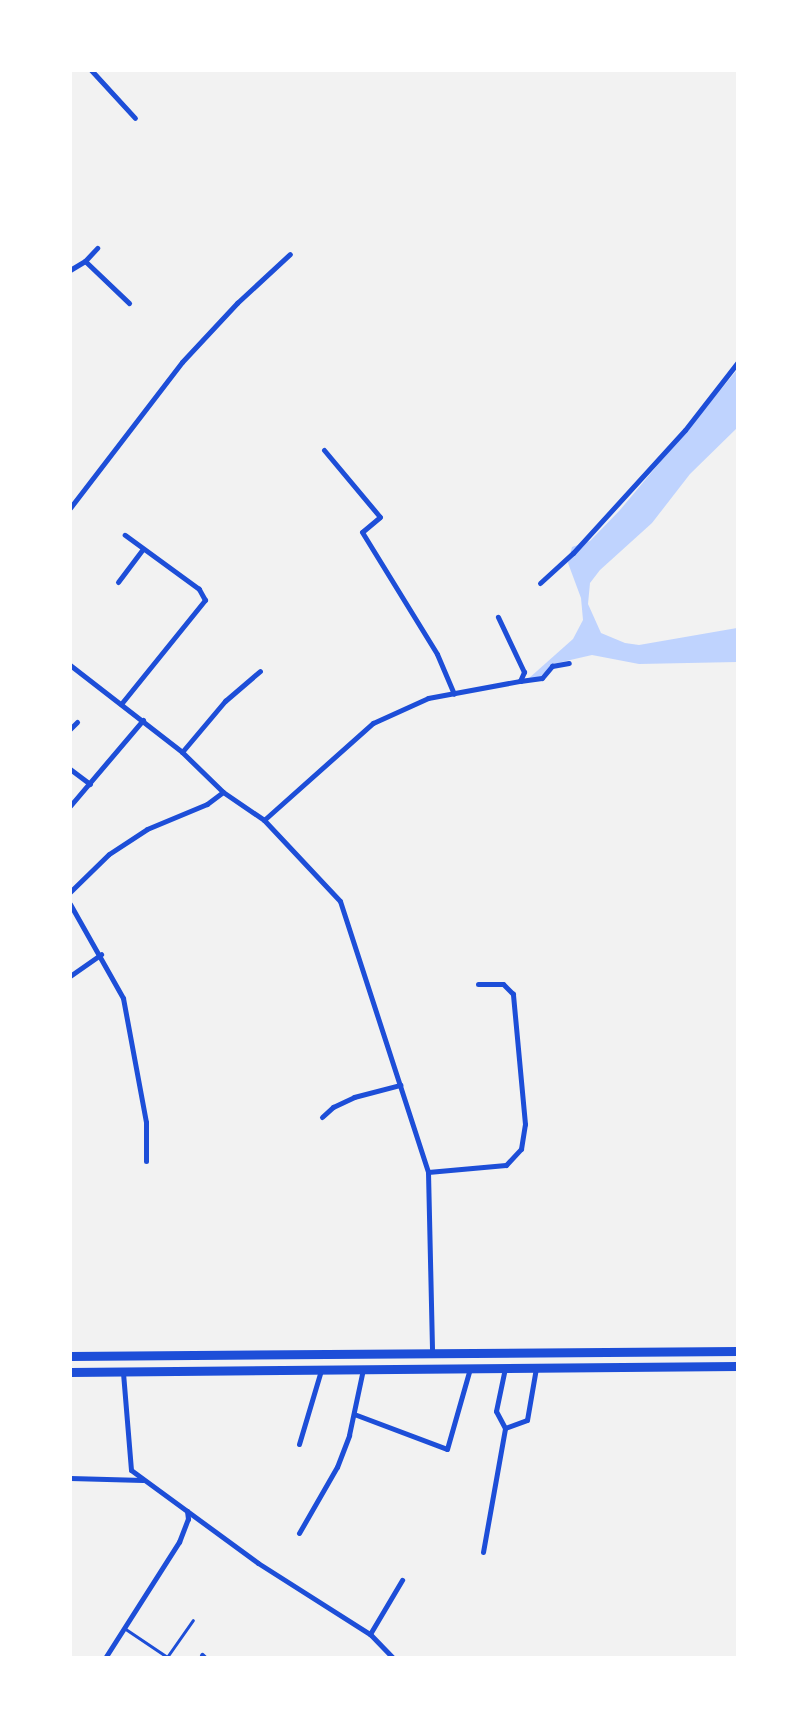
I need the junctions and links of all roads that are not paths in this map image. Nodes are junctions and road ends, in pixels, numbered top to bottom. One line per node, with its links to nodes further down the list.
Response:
1 (91, 70): 2 (street)
2 (135, 118)
3 (97, 248): 5 (street)
4 (290, 254): 10 (street)
5 (85, 261): 6 (street); 7 (street)
6 (70, 270)
7 (129, 303)
8 (738, 362): 14 (street)
9 (324, 450): 20 (street)
10 (70, 507)
11 (125, 535): 12 (street)
12 (142, 550): 13 (street); 21 (street)
13 (118, 582)
14 (540, 583)
15 (498, 617): 19 (street)
16 (569, 663): 19 (street)
17 (70, 665): 21 (street)
18 (260, 671): 25 (street)
19 (520, 681): 20 (street)
20 (454, 694): 30 (street)
21 (121, 704): 22 (street)
22 (143, 720): 25 (street); 27 (street)
23 (77, 722): 24 (street)
24 (70, 729)
25 (182, 752): 28 (street)
26 (70, 769): 27 (street)
27 (90, 784): 29 (street)
28 (224, 792): 30 (street); 31 (street)
29 (70, 806)
30 (264, 820): 36 (street)
31 (70, 892)
32 (70, 904): 33 (street)
33 (101, 954): 34 (street); 38 (street)
34 (70, 976)
35 (478, 984): 39 (street)
36 (400, 1085): 37 (street); 39 (street)
37 (322, 1117)
38 (146, 1161)
39 (428, 1172): 41 (street)
40 (738, 1351): 41 (main road)
41 (432, 1353): 42 (main road)
42 (70, 1356)
43 (738, 1366): 46 (main road)
44 (470, 1368): 45 (main road); 47 (main road); 51 (street)
45 (505, 1368): 46 (main road); 52 (street)
46 (536, 1368): 52 (street)
47 (363, 1369): 48 (main road); 51 (street)
48 (321, 1370): 50 (main road); 53 (street)
49 (70, 1372): 50 (main road)
50 (123, 1372): 55 (street)
51 (354, 1414): 57 (street)
52 (505, 1428): 58 (street)
53 (299, 1444)
54 (70, 1478): 55 (street)
55 (144, 1480): 56 (street)
56 (187, 1511): 61 (street); 62 (street)
57 (299, 1533)
58 (483, 1552)
59 (402, 1581): 62 (street)
60 (193, 1620): 61 (lane)
61 (124, 1628): 63 (street)
62 (370, 1634): 64 (street)
63 (105, 1658)
64 (393, 1658)

